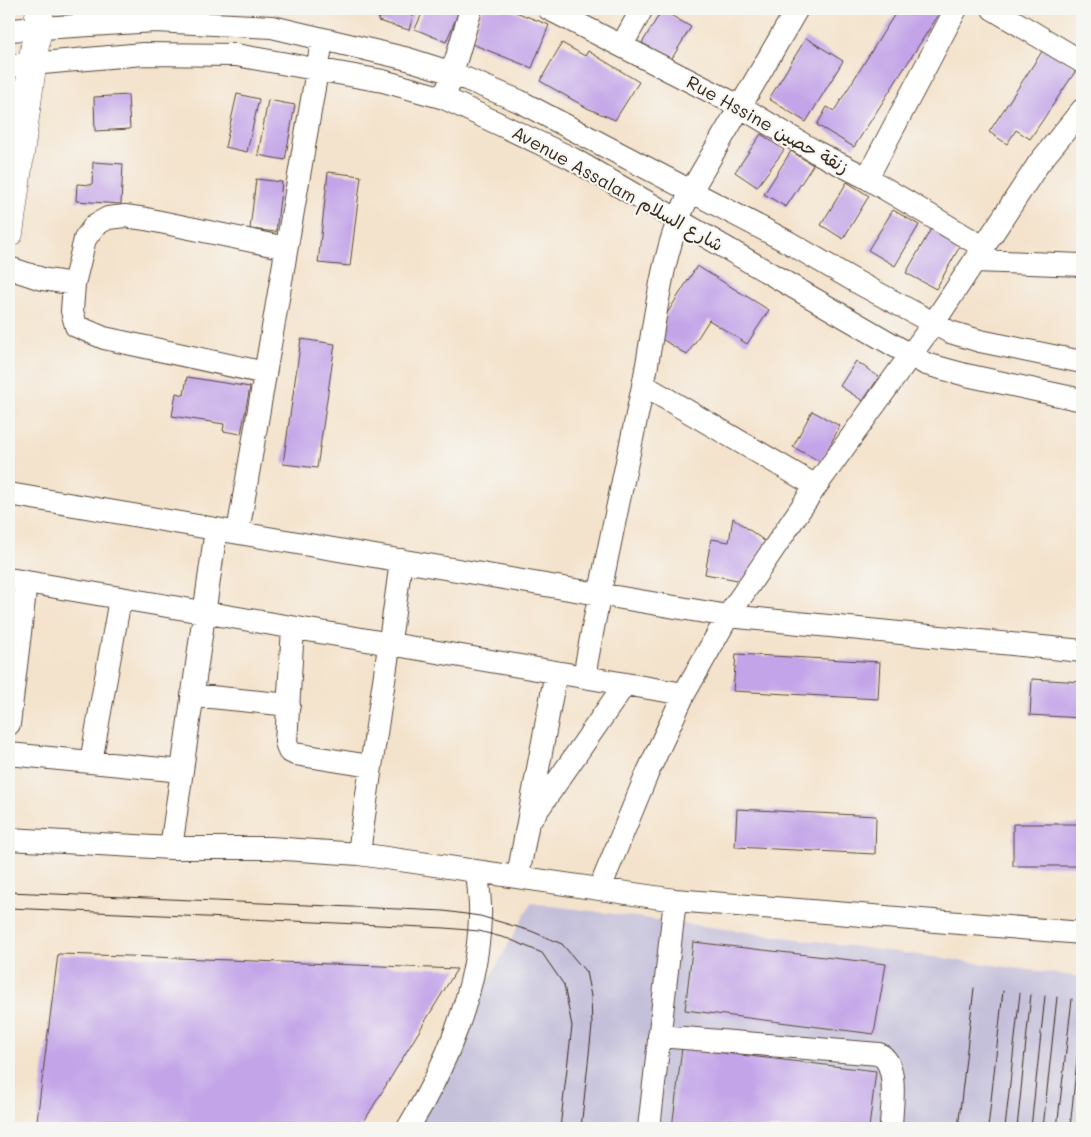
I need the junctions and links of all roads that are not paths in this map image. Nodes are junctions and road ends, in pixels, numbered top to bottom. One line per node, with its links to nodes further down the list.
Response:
1 (471, 9): 14 (street)
2 (550, 9): 10 (street, Rue Hssine زنقة حصين)
3 (642, 9): 10 (street)
4 (797, 9): 16 (street)
5 (956, 9): 18 (street)
6 (993, 9): 11 (street)
7 (38, 18): 8 (street, Avenue Assalam شارع السلام); 9 (street, Avenue Assalam شارع السلام); 12 (main road)
8 (9, 30)
9 (321, 38): 13 (street); 14 (street, Avenue Assalam شارع السلام)
10 (622, 45): 16 (street, Rue Hssine زنقة حصين)
11 (1082, 62)
12 (20, 65): 13 (street, Avenue Assalam شارع السلام); 21 (main road)
13 (318, 68): 15 (street, Avenue Assalam شارع السلام); 22 (street)
14 (452, 73): 15 (street); 19 (street, Avenue Assalam شارع السلام)
15 (444, 98): 20 (street, Avenue Assalam شارع السلام)
16 (741, 107): 18 (street, Rue Hssine زنقة حصين); 19 (street)
17 (1082, 110): 23 (street)
18 (868, 178): 23 (street, Rue Hssine زنقة حصين)
19 (691, 191): 20 (street); 27 (street, Avenue Assalam شارع السلام)
20 (677, 220): 28 (street, Avenue Assalam شارع السلام); 31 (street)
21 (9, 233)
22 (286, 248): 26 (street); 30 (street)
23 (978, 254): 24 (street); 27 (street)
24 (1082, 265)
25 (9, 268): 26 (street)
26 (74, 284): 30 (street)
27 (933, 324): 28 (street); 29 (street, Avenue Assalam شارع السلام)
28 (910, 356): 32 (street, Avenue Assalam شارع السلام); 33 (street)
29 (1082, 362)
30 (265, 373): 35 (street)
31 (643, 385): 33 (street); 38 (street)
32 (1082, 400)
33 (816, 486): 41 (street)
34 (9, 494): 35 (street)
35 (227, 531): 36 (street); 40 (street)
36 (401, 560): 38 (street); 43 (street)
37 (18, 581): 39 (street); 51 (street)
38 (599, 593): 41 (street); 46 (street)
39 (120, 599): 40 (street); 53 (street)
40 (203, 613): 42 (street); 49 (street)
41 (728, 616): 44 (street); 48 (street)
42 (293, 628): 43 (street); 50 (street)
43 (391, 645): 45 (street); 54 (street)
44 (1082, 651)
45 (556, 672): 46 (street); 56 (street)
46 (584, 677): 47 (street)
47 (625, 684): 48 (street); 56 (street)
48 (684, 694): 62 (street)
49 (192, 695): 50 (street); 55 (street)
50 (289, 705): 54 (street)
51 (9, 724)
52 (9, 754): 53 (street)
53 (91, 762): 55 (street)
54 (370, 766): 59 (street)
55 (182, 771): 58 (street)
56 (527, 825): 61 (street)
57 (9, 839): 58 (street)
58 (171, 848): 59 (street)
59 (359, 854): 60 (street)
60 (477, 871): 61 (street); 66 (street)
61 (518, 876): 62 (street)
62 (600, 888): 63 (street)
63 (675, 900): 64 (street); 65 (street)
64 (1082, 933)
65 (659, 1036): 67 (street); 68 (street)
66 (408, 1125)
67 (649, 1128)
68 (891, 1128)

